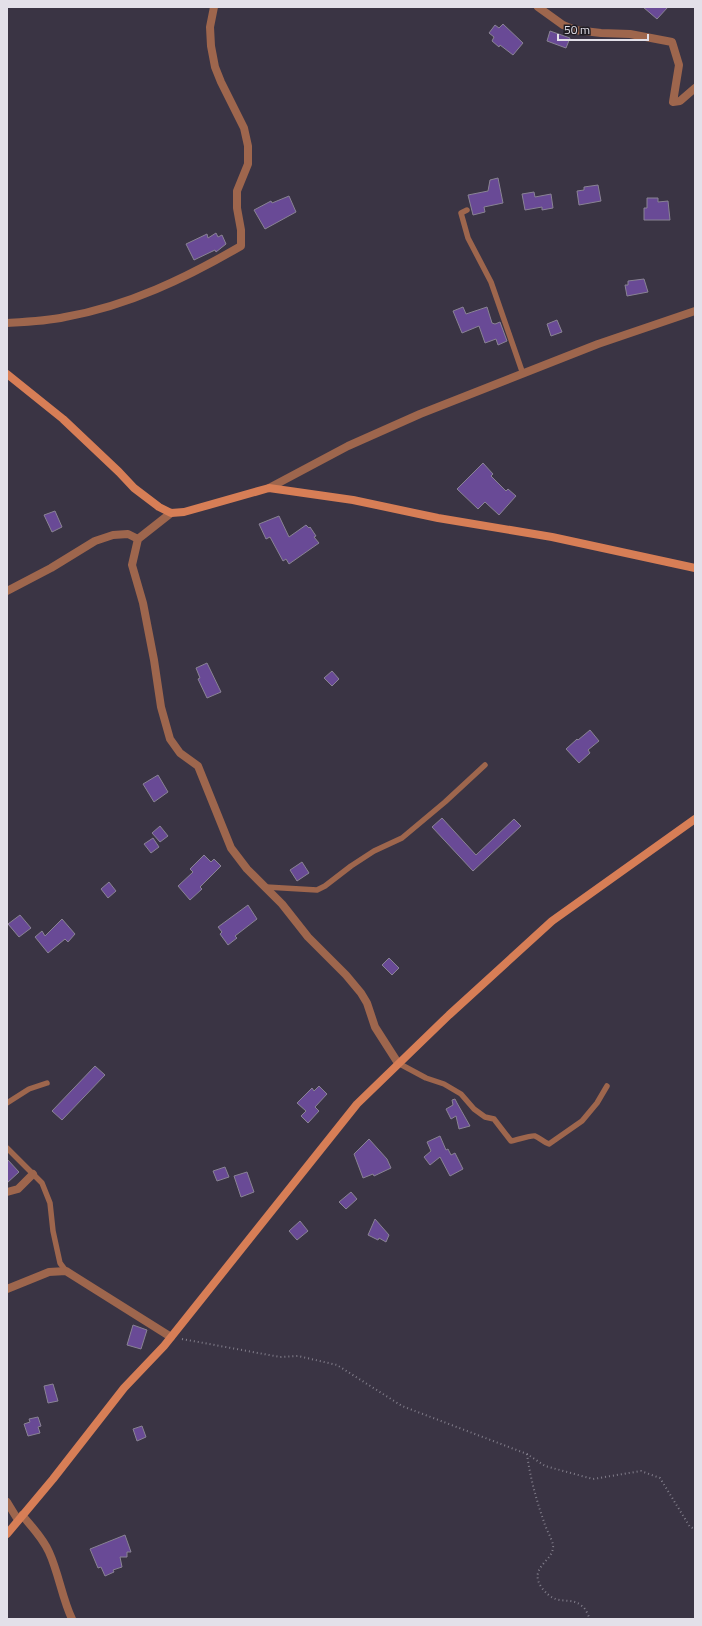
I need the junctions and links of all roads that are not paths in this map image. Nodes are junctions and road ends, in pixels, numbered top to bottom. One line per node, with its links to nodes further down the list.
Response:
1 (214, 7): 6 (street)
2 (538, 7): 3 (street)
3 (695, 88)
4 (467, 210): 8 (lane)
5 (695, 311): 8 (street)
6 (7, 323)
7 (7, 374): 10 (street)
8 (523, 374): 9 (street)
9 (269, 488): 10 (street); 12 (street)
10 (171, 513): 11 (street)
11 (138, 539): 13 (street); 16 (street)
12 (695, 568)
13 (7, 591)
14 (485, 765): 16 (lane)
15 (695, 819): 17 (street)
16 (266, 887): 17 (street)
17 (398, 1063): 19 (lane); 26 (street)
18 (46, 1083): 20 (lane)
19 (607, 1086)
20 (7, 1103)
21 (7, 1148): 22 (lane)
22 (33, 1174): 23 (street); 24 (lane)
23 (7, 1192)
24 (66, 1271): 25 (street); 26 (street)
25 (7, 1289)
26 (171, 1337): 28 (street)
27 (7, 1502): 28 (street)
28 (20, 1518): 29 (street); 30 (street)
29 (7, 1534)
30 (72, 1619)

